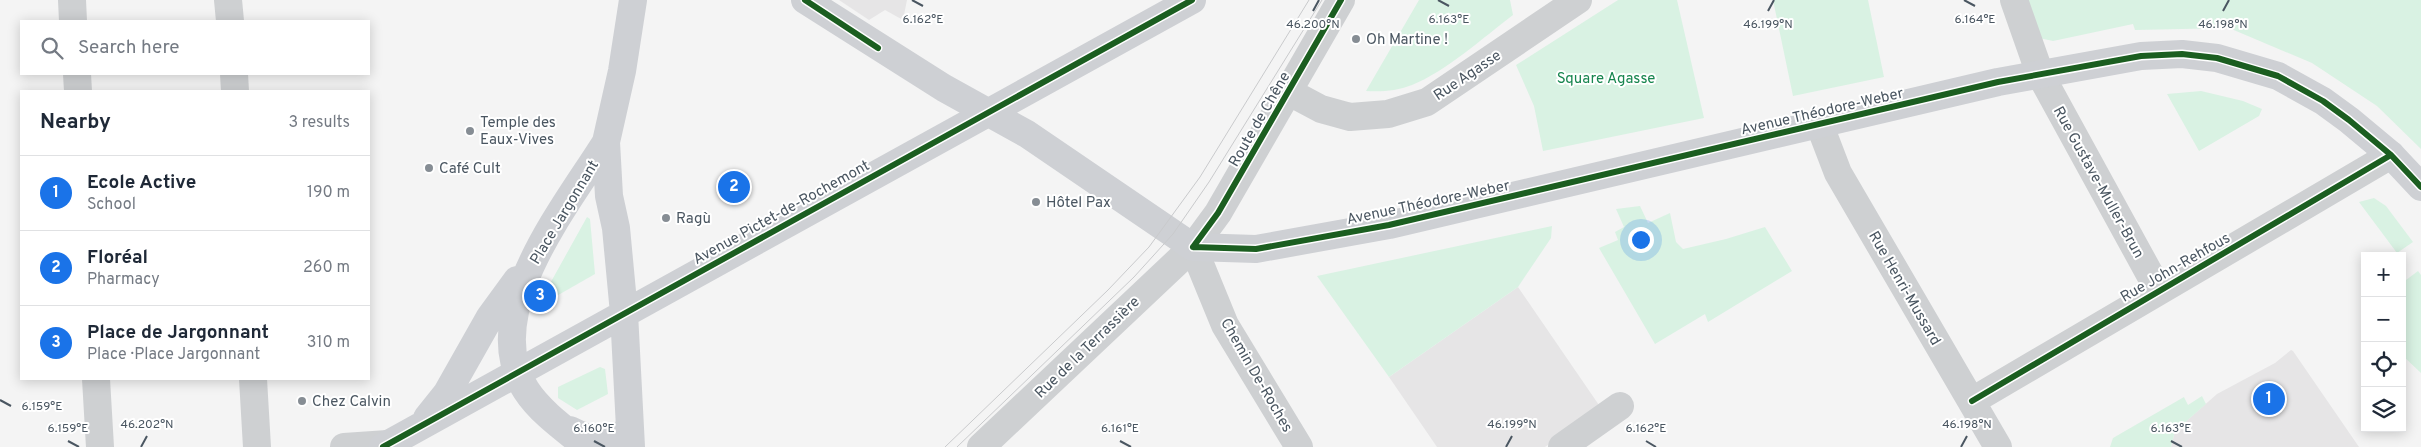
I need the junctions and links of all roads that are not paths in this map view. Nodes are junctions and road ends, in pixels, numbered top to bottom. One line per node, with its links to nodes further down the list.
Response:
1 (72, 0): 9 (street)
2 (228, 0): 10 (street)
3 (633, 0): 19 (main road)
4 (805, 0): 17 (main road)
5 (1192, 0): 17 (main road, Avenue Pictet-de-Rochemont)
6 (1341, 0): 16 (street, Route de Chêne)
7 (1578, 0): 16 (street, Rue Agasse)
8 (2014, 0): 11 (street, Rue Gustave-Muller-Brun)
9 (73, 20)
10 (230, 20)
11 (2040, 74): 18 (main road, Avenue Théodore-Weber); 20 (main road, Avenue Théodore-Weber); 24 (street, Rue Gustave-Muller-Brun)
12 (76, 75): 14 (street)
13 (234, 75): 15 (street)
14 (78, 90)
15 (235, 90)
16 (1289, 92): 22 (street, Route de Chêne)
17 (989, 112): 22 (main road); 25 (main road, Avenue Pictet-de-Rochemont)
18 (1820, 126): 22 (main road, Avenue Théodore-Weber); 29 (street, Rue Henri-Mussard)
19 (606, 142): 23 (main road, Place Jargonnant); 25 (main road)
20 (2391, 155): 21 (main road, Avenue Théodore-Weber); 24 (street, Rue John-Rehfous)
21 (2421, 187)
22 (1193, 247): 35 (street, Chemin De-Roches); 40 (street, Rue de la Terrassière)
23 (536, 256): 26 (main road, Place Jargonnant); 32 (main road)
24 (2158, 291): 29 (street, Rue John-Rehfous)
25 (624, 313): 26 (main road, Avenue Pictet-de-Rochemont); 33 (main road)
26 (518, 372): 31 (main road, Place Jargonnant); 32 (main road, Avenue Pictet-de-Rochemont)
27 (96, 380): 36 (street)
28 (253, 380): 37 (street)
29 (1972, 401): 42 (street, Rue Henri-Mussard)
30 (1620, 406): 41 (street)
31 (563, 427): 33 (main road); 39 (main road)
32 (417, 428): 34 (main road, Avenue Pictet-de-Rochemont)
33 (628, 441)
34 (385, 446): 38 (street)
35 (1296, 446)
36 (100, 447)
37 (257, 447)
38 (344, 447)
39 (587, 447)
40 (981, 447)
41 (1562, 447)
42 (1998, 447)

